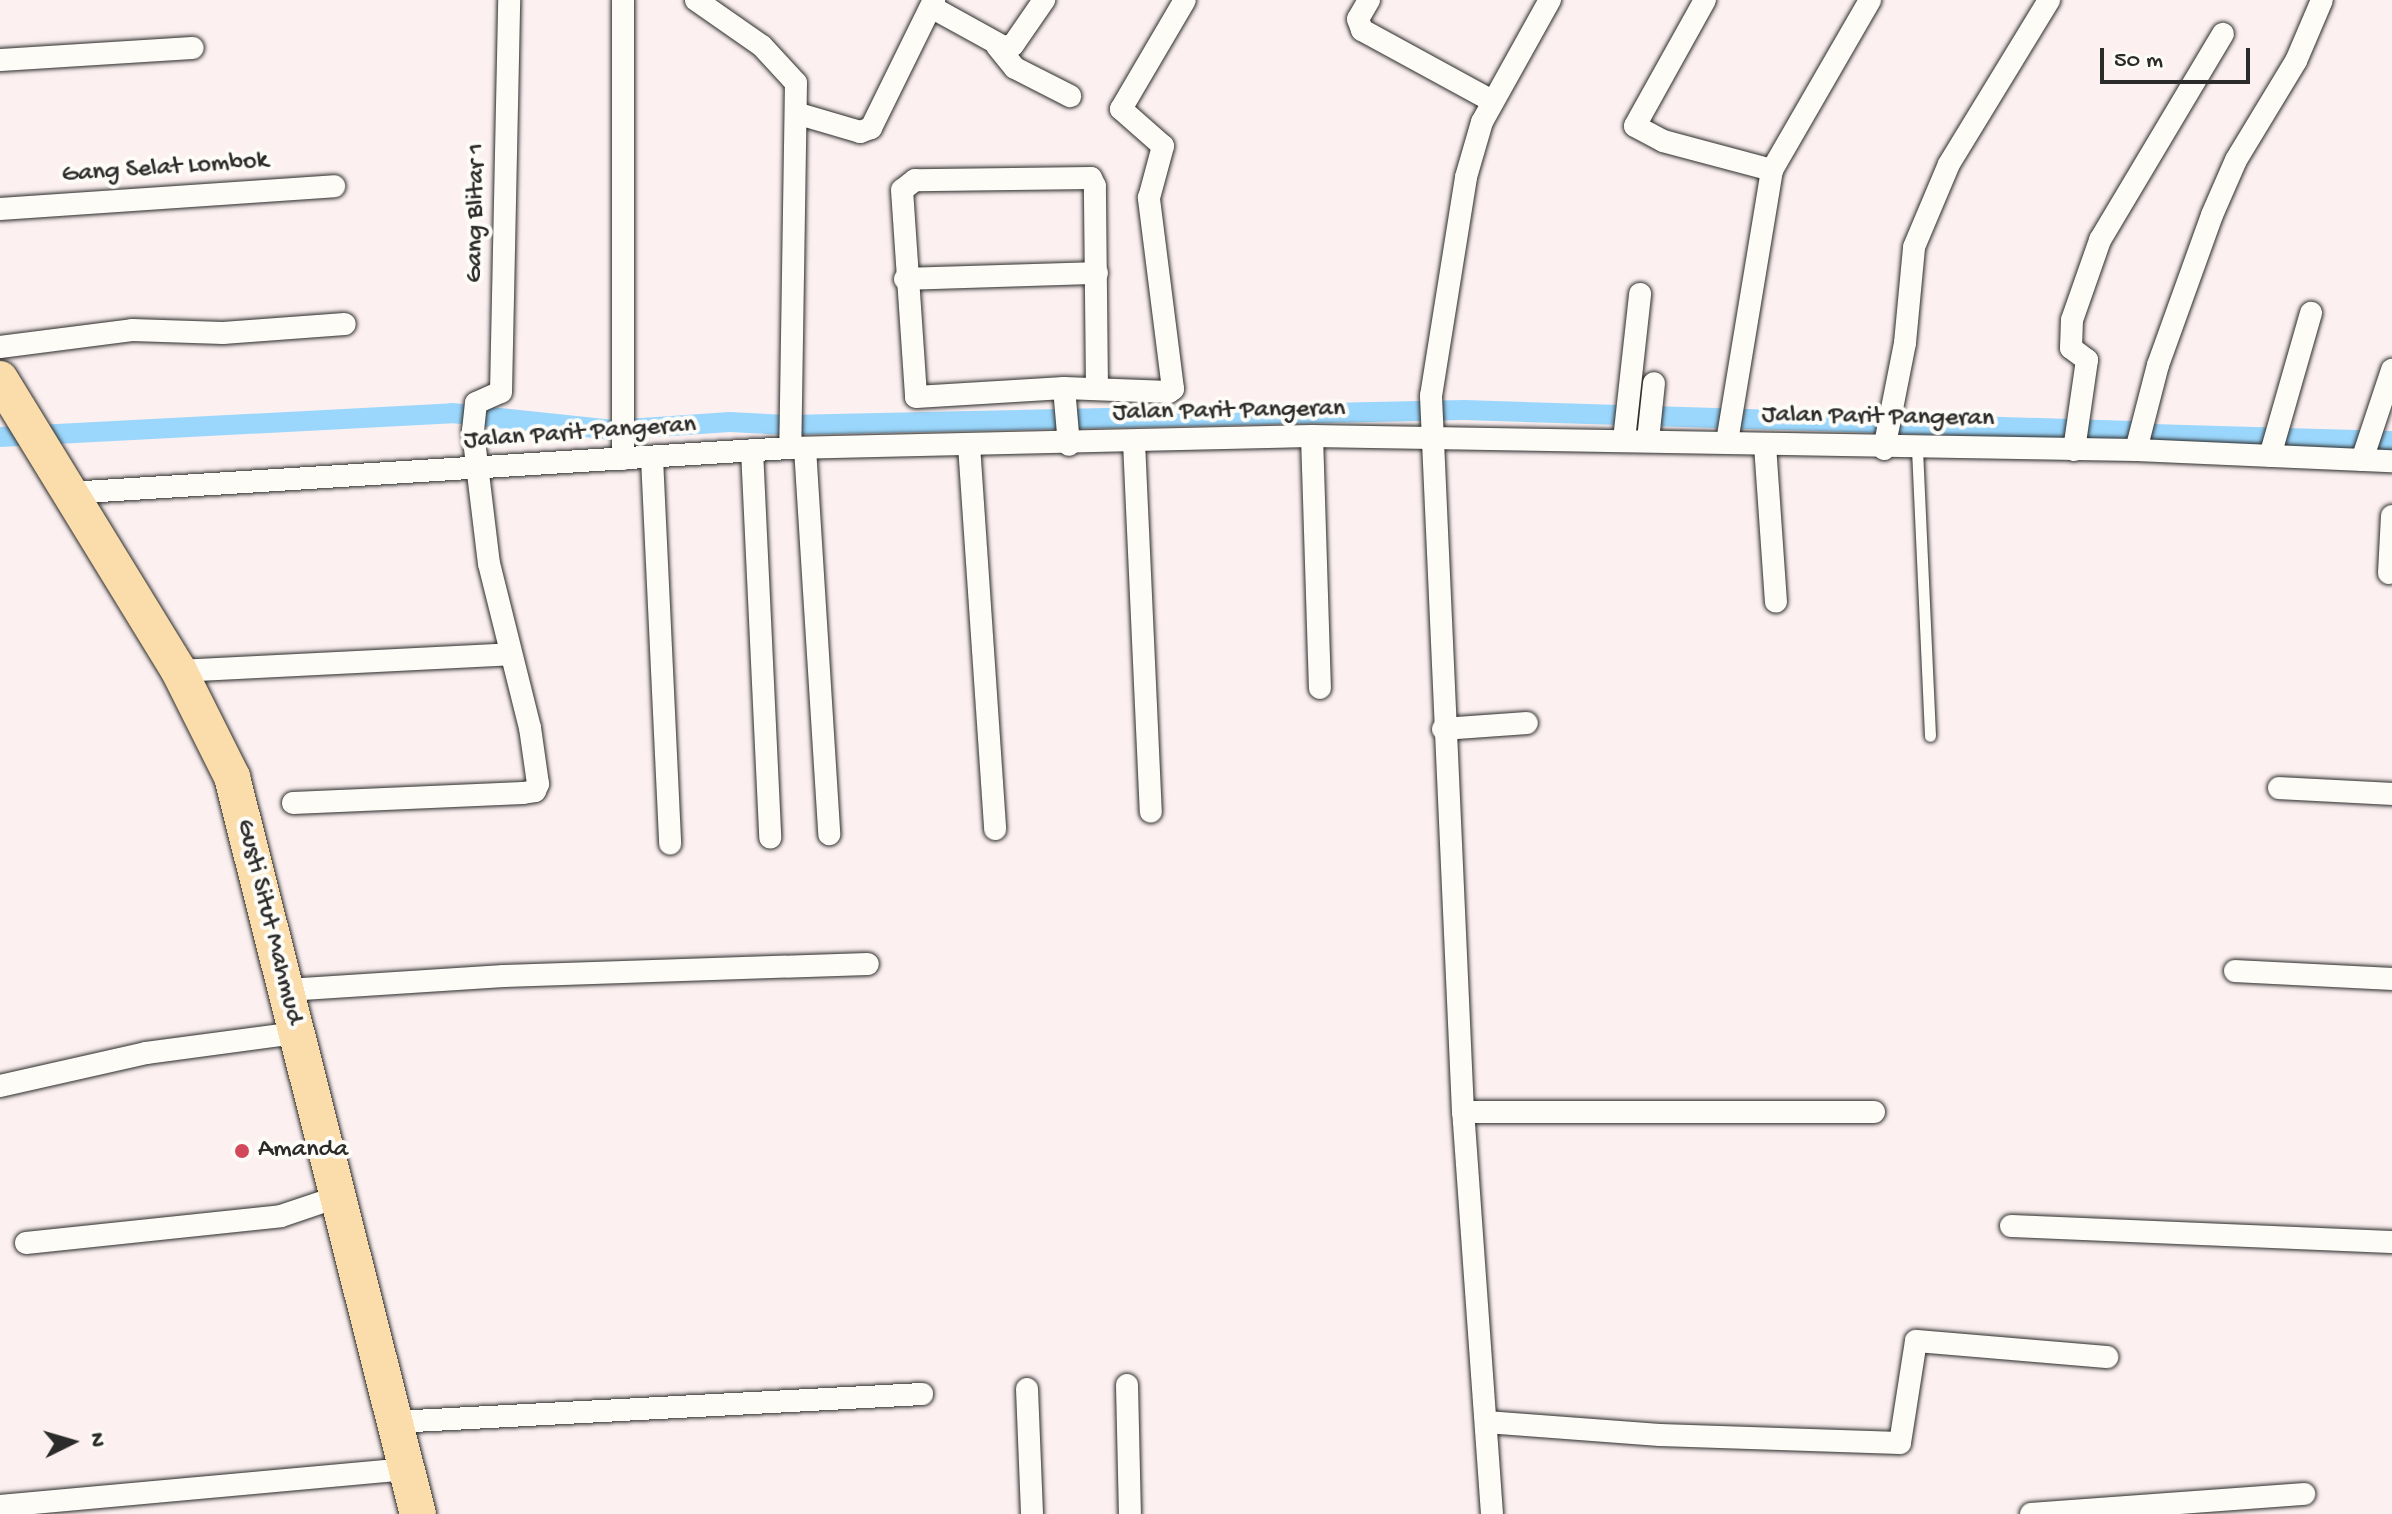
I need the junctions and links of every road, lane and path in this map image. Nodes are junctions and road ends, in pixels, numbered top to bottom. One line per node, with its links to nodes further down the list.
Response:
1 (509, 0): 52 (street, Gang Blitar 1)
2 (623, 0): 47 (street)
3 (696, 0): 19 (street)
4 (1044, 0): 14 (street)
5 (1185, 0): 31 (street)
6 (1550, 0): 18 (street)
7 (1705, 0): 20 (street)
8 (1870, 0): 20 (street)
9 (2049, 0): 33 (street)
10 (2322, 0): 46 (street)
11 (1362, 2): 18 (street)
12 (934, 4): 14 (street); 19 (street)
13 (2223, 34): 45 (street)
14 (997, 46): 17 (street)
15 (193, 48): 16 (street)
16 (0, 60)
17 (1070, 96)
18 (1492, 101): 34 (street)
19 (799, 114): 40 (street)
20 (1772, 170): 36 (street)
21 (334, 186): 22 (street, Gang Selat Lombok)
22 (0, 209)
23 (1097, 273): 24 (street); 24 (street); 31 (street)
24 (905, 279): 32 (street)
25 (1640, 294): 38 (street)
26 (2311, 313): 49 (street)
27 (345, 324): 28 (street)
28 (0, 347)
29 (2392, 370): 48 (street)
30 (0, 379): 53 (highway, Gusti Situt Mahmud)
31 (1097, 389): 32 (street)
32 (1065, 394): 37 (street)
33 (1889, 431): 42 (street, Jalan Parit Pangeran); 43 (street, Jalan Parit Pangeran)
34 (1431, 433): 35 (street, Jalan Parit Pangeran); 38 (street, Jalan Parit Pangeran); 61 (street)
35 (1312, 436): 39 (street, Jalan Parit Pangeran); 59 (street)
36 (1728, 436): 38 (street, Jalan Parit Pangeran); 42 (street, Jalan Parit Pangeran)
37 (1069, 439): 39 (street, Jalan Parit Pangeran); 41 (street, Jalan Parit Pangeran)
38 (1624, 439)
39 (1134, 442): 66 (street)
40 (794, 445): 41 (street, Jalan Parit Pangeran); 44 (street, Jalan Parit Pangeran); 68 (street)
41 (969, 445): 67 (street)
42 (1765, 445): 56 (street)
43 (1917, 449): 45 (street, Jalan Parit Pangeran); 62 (lane)
44 (752, 450): 50 (street, Jalan Parit Pangeran); 69 (street)
45 (2074, 450): 46 (street, Jalan Parit Pangeran)
46 (2136, 450): 49 (street, Jalan Parit Pangeran)
47 (623, 452): 50 (street, Jalan Parit Pangeran); 52 (street, Jalan Parit Pangeran)
48 (2364, 454): 49 (street, Jalan Parit Pangeran); 51 (street, Jalan Parit Pangeran)
49 (2270, 456)
50 (652, 458): 70 (street)
51 (2392, 461)
52 (478, 469): 53 (street, Jalan Parit Pangeran); 57 (street)
53 (61, 481): 58 (highway, Gusti Situt Mahmud)
54 (2392, 516): 55 (street)
55 (2389, 573)
56 (1776, 602)
57 (510, 654): 58 (street); 65 (street)
58 (179, 671): 74 (highway, Gusti Situt Mahmud)
59 (1320, 688)
60 (1527, 723): 61 (street)
61 (1443, 729): 77 (street)
62 (1930, 736)
63 (2279, 788): 64 (street)
64 (2392, 794)
65 (293, 803)
66 (1151, 812)
67 (995, 829)
68 (829, 834)
69 (770, 838)
70 (670, 844)
71 (868, 964): 74 (street)
72 (2235, 971): 73 (street)
73 (2392, 979)
74 (287, 990): 75 (highway, Gusti Situt Mahmud)
75 (295, 1033): 76 (street); 79 (highway, Gusti Situt Mahmud)
76 (0, 1086)
77 (1463, 1112): 78 (street); 88 (street)
78 (1874, 1112)
79 (337, 1197): 82 (street); 87 (highway, Gusti Situt Mahmud)
80 (2011, 1226): 81 (street)
81 (2392, 1242)
82 (26, 1243)
83 (2107, 1357): 88 (street)
84 (1127, 1385): 95 (street)
85 (1027, 1389): 94 (street)
86 (922, 1394): 87 (street)
87 (395, 1422): 89 (highway, Gusti Situt Mahmud)
88 (1486, 1422): 96 (street)
89 (407, 1469): 91 (street); 93 (highway, Gusti Situt Mahmud)
90 (2304, 1494): 92 (street)
91 (0, 1506)
92 (2252, 1508): 97 (street)
93 (418, 1514)
94 (1032, 1514)
95 (1130, 1514)
96 (1492, 1514)
97 (2031, 1514)

